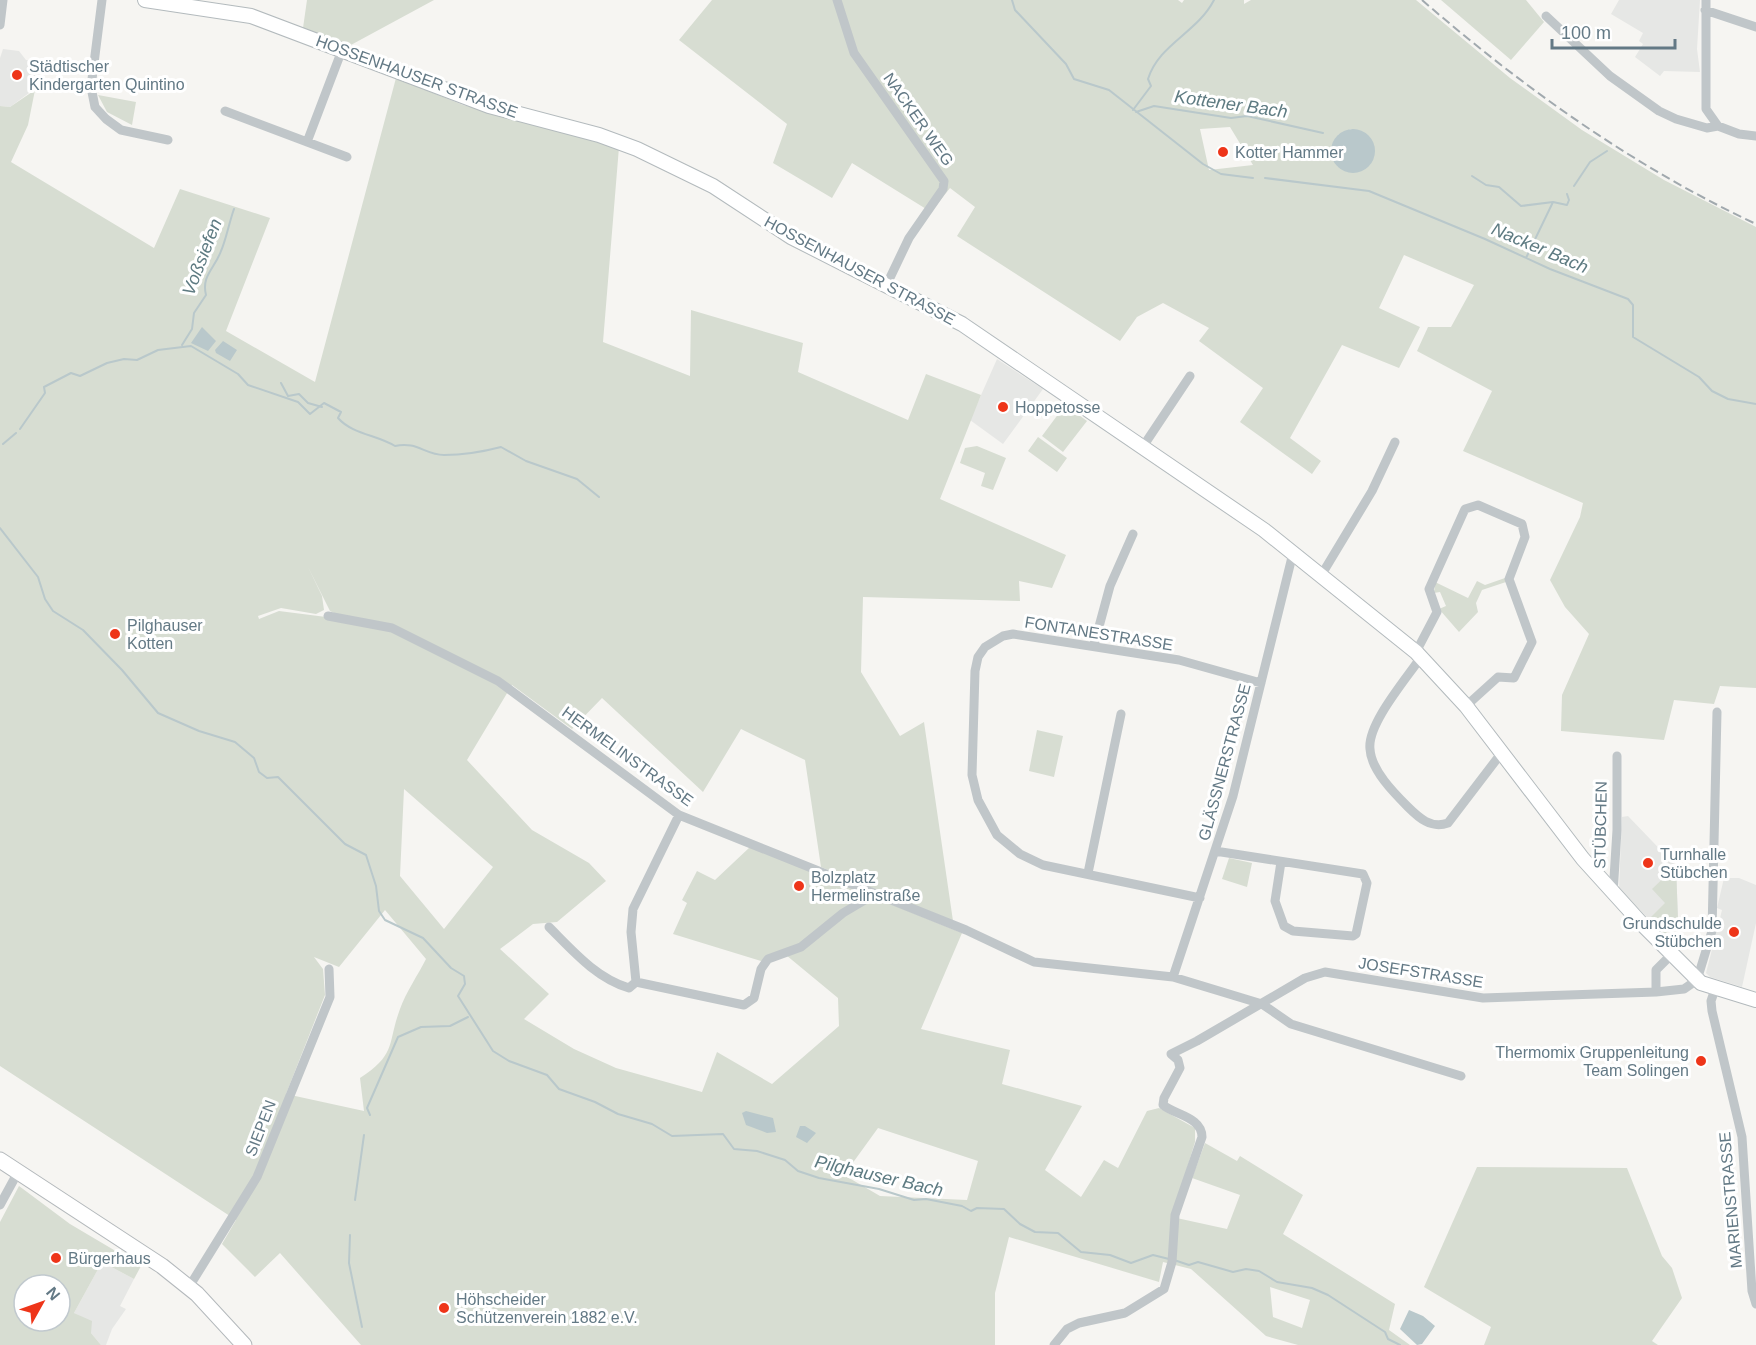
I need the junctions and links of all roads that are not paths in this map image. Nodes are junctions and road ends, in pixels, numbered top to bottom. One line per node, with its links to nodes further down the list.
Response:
1 (3, 0): 7 (street)
2 (102, 0): 13 (street)
3 (145, 0): 9 (street, HOSSENHAUSER STRASSE)
4 (837, 0): 16 (street, NACKER WEG)
5 (1705, 5): 8 (street); 11 (street)
6 (1546, 16): 11 (street)
7 (0, 25)
8 (1756, 27)
9 (342, 50): 14 (street); 16 (street, HOSSENHAUSER STRASSE)
10 (225, 111): 14 (street)
11 (1718, 126): 12 (street)
12 (1756, 136)
13 (168, 140)
14 (307, 142): 15 (street)
15 (347, 157)
16 (887, 284): 19 (street, HOSSENHAUSER STRASSE)
17 (1190, 376): 19 (street)
18 (1395, 442): 22 (street)
19 (1142, 448): 21 (street, HOSSENHAUSER STRASSE)
20 (1133, 534): 24 (street)
21 (1293, 552): 22 (street, HOSSENHAUSER STRASSE); 26 (street, GLÄSSNERSTRASSE)
22 (1322, 574): 25 (street, HOSSENHAUSER STRASSE)
23 (328, 616): 32 (street, HERMELINSTRASSE)
24 (1094, 645): 26 (street, FONTANESTRASSE); 35 (street, FONTANESTRASSE)
25 (1419, 655): 27 (street, HOSSENHAUSER STRASSE); 27 (street); 30 (street)
26 (1261, 683): 33 (street, GLÄSSNERSTRASSE)
27 (1466, 706): 30 (street, HOSSENHAUSER STRASSE)
28 (1717, 712): 43 (street)
29 (1120, 714): 35 (street)
30 (1503, 751): 37 (street, HOSSENHAUSER STRASSE)
31 (1617, 756): 37 (street, STÜBCHEN)
32 (679, 815): 36 (street, HERMELINSTRASSE); 44 (street)
33 (1215, 851): 34 (street); 38 (street, GLÄSSNERSTRASSE)
34 (1281, 862): 34 (street)
35 (1088, 873): 38 (street, FONTANESTRASSE)
36 (875, 894): 42 (street, HERMELINSTRASSE); 44 (street)
37 (1613, 894): 40 (street, HOSSENHAUSER STRASSE)
38 (1200, 898): 42 (street, GLÄSSNERSTRASSE)
39 (549, 927): 44 (street)
40 (1671, 955): 43 (street, HOSSENHAUSER STRASSE); 46 (street)
41 (329, 969): 53 (street, SIEPEN)
42 (1173, 977): 48 (street, HERMELINSTRASSE)
43 (1697, 980): 45 (street, HOSSENHAUSER STRASSE); 46 (street, JOSEFSTRASSE)
44 (636, 982)
45 (1715, 989): 47 (street, HOSSENHAUSER STRASSE); 54 (street, MARIENSTRASSE)
46 (1656, 992): 48 (street, JOSEFSTRASSE)
47 (1756, 1000)
48 (1262, 1004): 49 (street, HERMELINSTRASSE); 56 (street, JOSEFSTRASSE)
49 (1461, 1076)
50 (0, 1160): 51 (main road)
51 (18, 1172): 52 (street); 53 (main road)
52 (0, 1205)
53 (189, 1287): 55 (main road)
54 (1756, 1304)
55 (244, 1345)
56 (1054, 1345)

